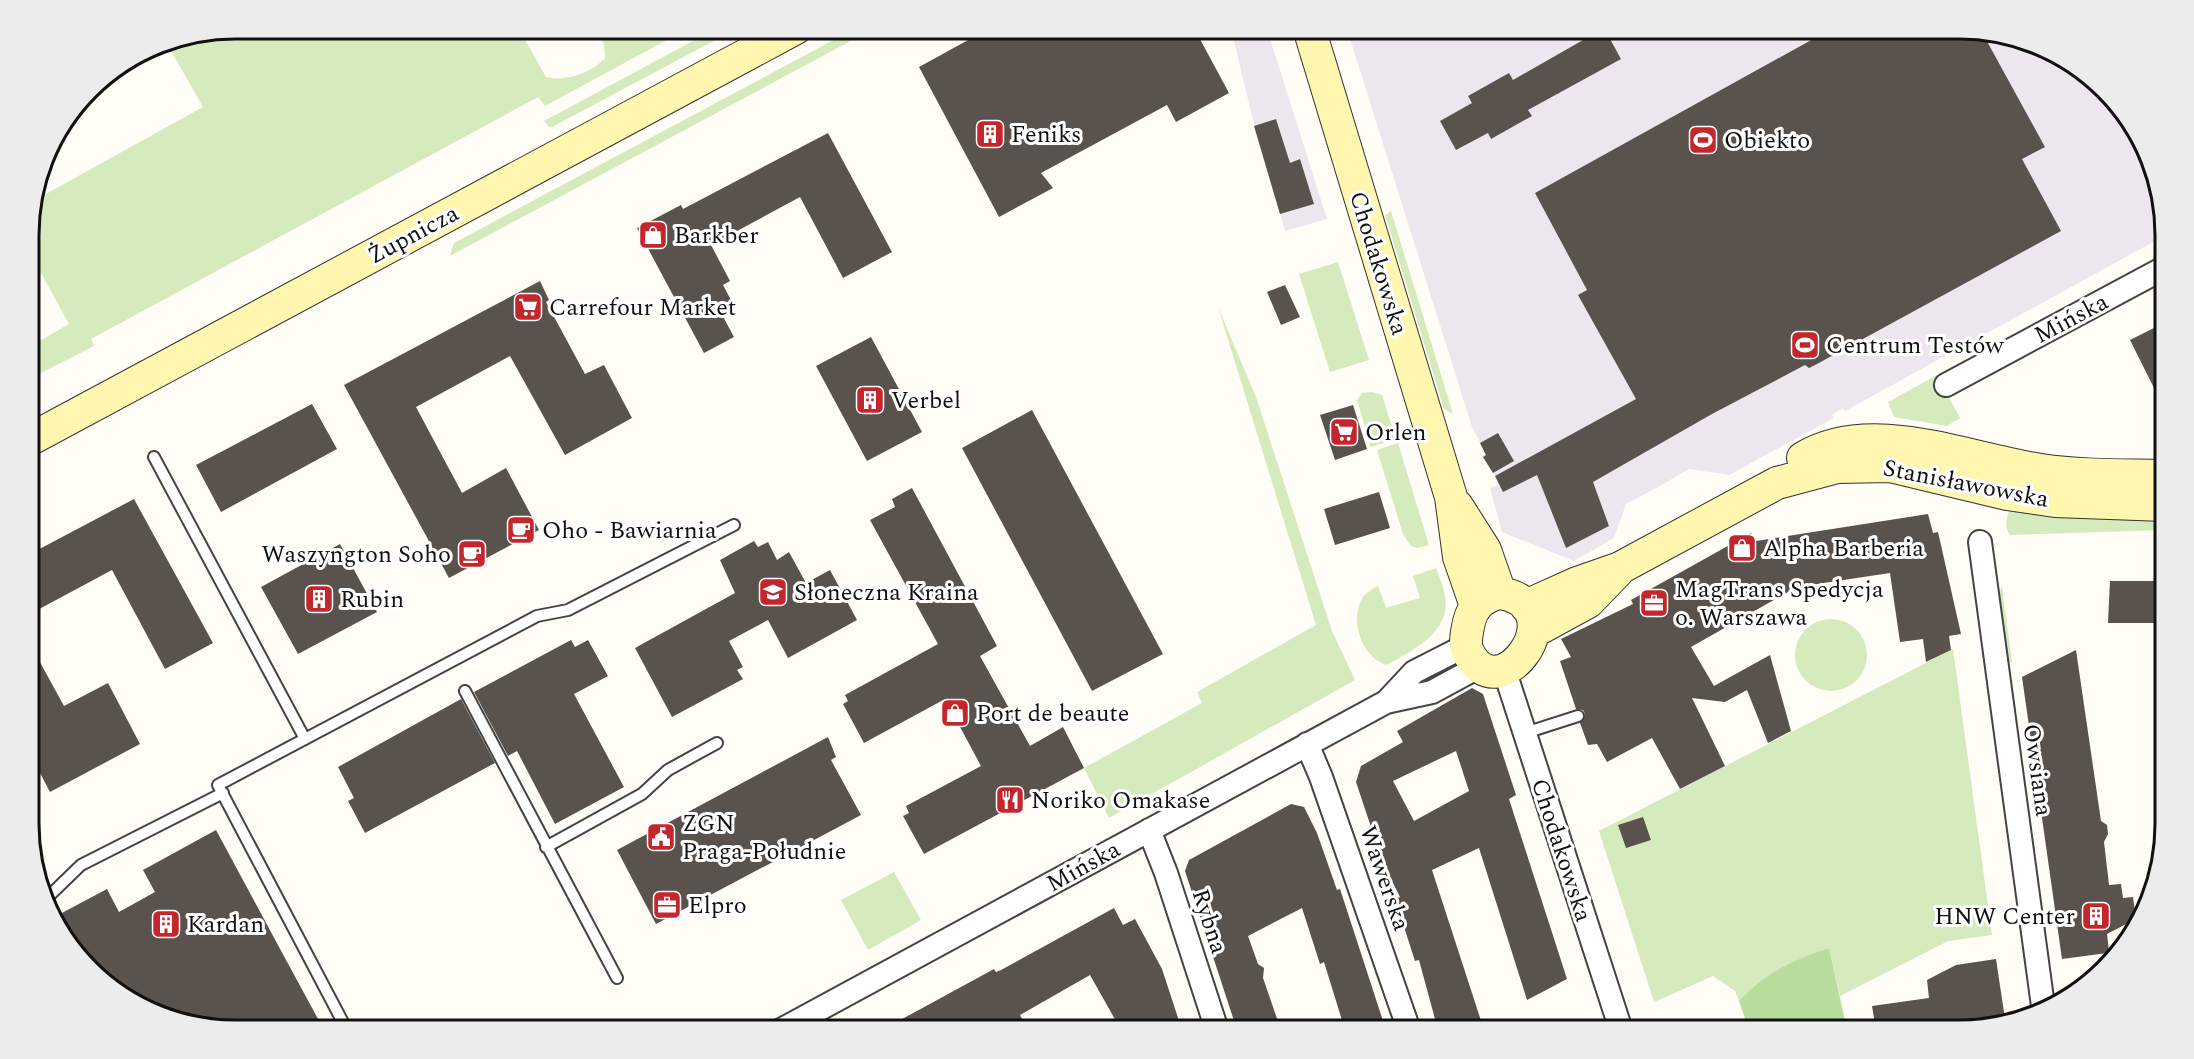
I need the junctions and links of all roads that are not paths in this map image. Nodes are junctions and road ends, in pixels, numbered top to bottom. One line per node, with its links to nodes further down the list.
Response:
1 (776, 39): 5 (street, Żupnicza)
2 (1312, 39): 12 (street, Chodakowska)
3 (2155, 273): 4 (street, Mińska)
4 (1946, 385)
5 (39, 435)
6 (154, 458): 17 (lane)
7 (2155, 476): 8 (street, Stanisławowska)
8 (1777, 483): 9 (street, Stanisławowska); 12 (street)
9 (2155, 506)
10 (734, 525): 17 (lane)
11 (1980, 542): 25 (street, Owsiana)
12 (1509, 609): 13 (street); 13 (street)
13 (1483, 660): 16 (street, Chodakowska); 19 (street, Mińska)
14 (465, 692): 22 (lane)
15 (1578, 716): 16 (lane)
16 (1525, 733): 30 (street, Chodakowska)
17 (305, 739): 20 (lane)
18 (717, 743): 22 (lane)
19 (1307, 744): 21 (street, Mińska); 29 (street, Wawerska)
20 (223, 793): 23 (lane); 26 (lane)
21 (1149, 830): 27 (street, Mińska); 28 (street, Rybna)
22 (546, 847): 24 (lane)
23 (52, 893)
24 (617, 978)
25 (2042, 1002)
26 (342, 1020)
27 (800, 1020)
28 (1214, 1020)
29 (1406, 1020)
30 (1618, 1020)

